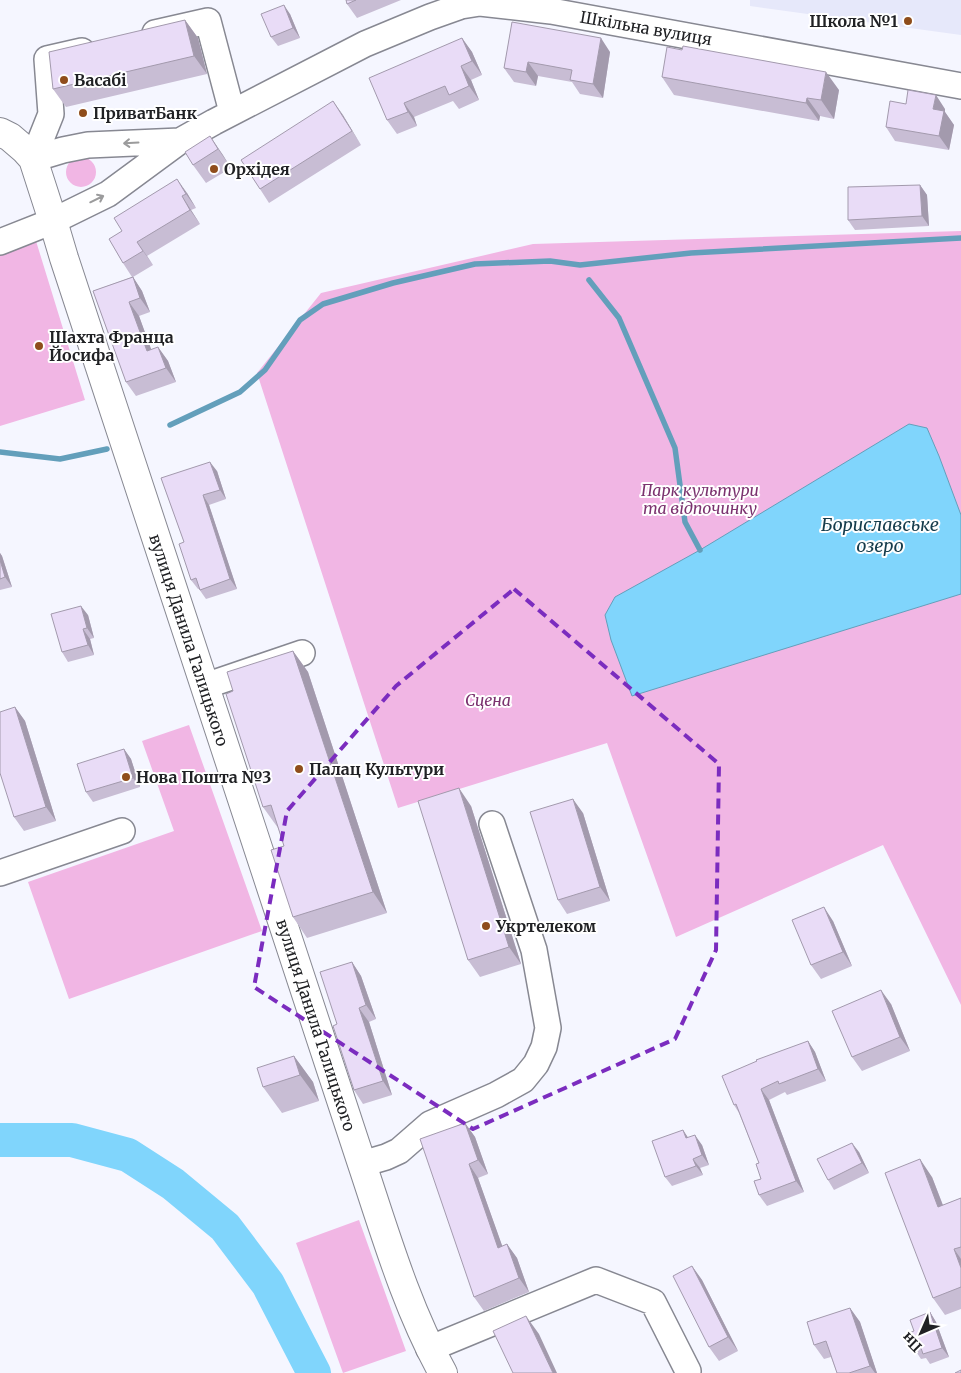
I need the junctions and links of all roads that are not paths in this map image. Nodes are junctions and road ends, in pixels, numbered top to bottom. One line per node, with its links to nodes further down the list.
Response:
1 (480, 2): 4 (street, Шкільна вулиця); 5 (street, Шкільна вулиця)
2 (132, 39): 5 (street)
3 (104, 45): 8 (street)
4 (961, 86)
5 (232, 112): 7 (street, Шкільна вулиця)
6 (0, 132): 8 (main road)
7 (180, 141): 8 (street, Шкільна вулиця, one-way to 8); 9 (street, Шкільна вулиця, one-way to 7)
8 (33, 159): 9 (main road, вулиця Данила Галицького)
9 (53, 221): 10 (street, Шкільна вулиця); 12 (main road, вулиця Данила Галицького)
10 (0, 242)
11 (302, 653): 12 (street)
12 (205, 686): 16 (main road, вулиця Данила Галицького)
13 (492, 824): 16 (street)
14 (122, 831): 15 (street)
15 (0, 873)
16 (362, 1164): 17 (main road, вулиця Данила Галицького)
17 (429, 1349): 18 (street); 19 (main road, вулиця Данила Галицького)
18 (688, 1371)
19 (442, 1373)

